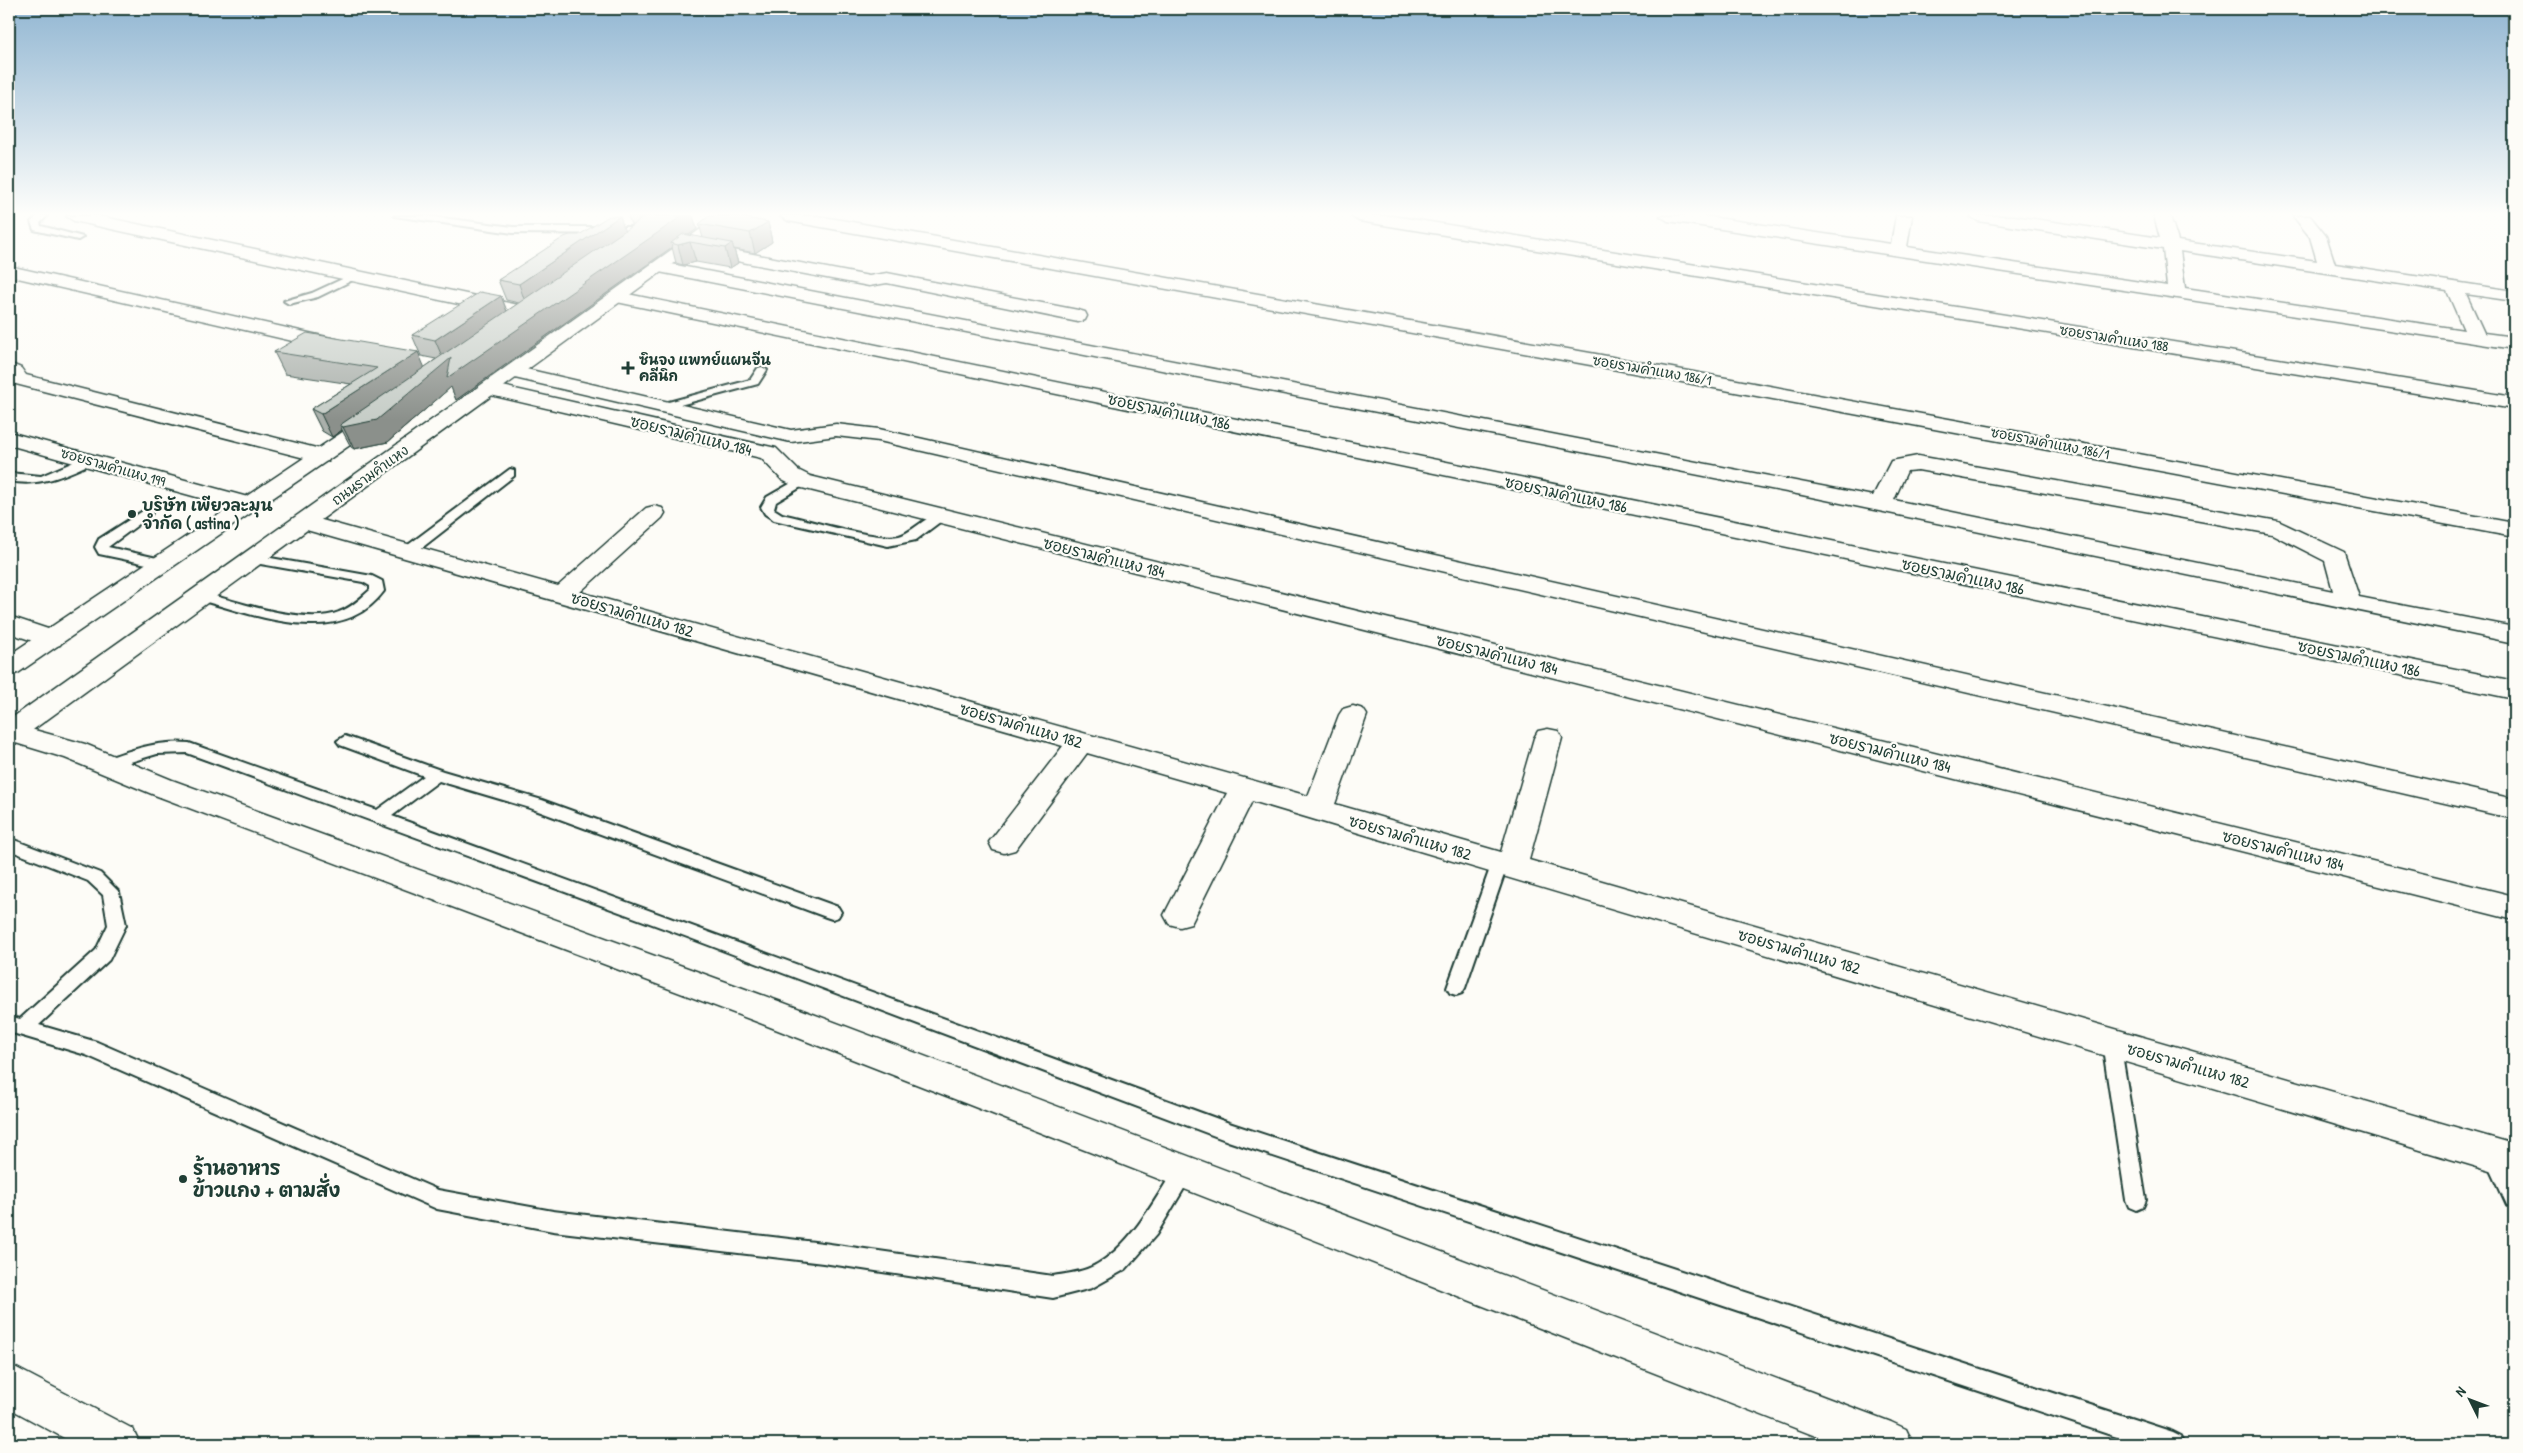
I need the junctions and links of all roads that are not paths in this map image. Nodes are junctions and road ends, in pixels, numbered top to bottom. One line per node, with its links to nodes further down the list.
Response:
1 (66, 284): 21 (street)
2 (339, 284): 16 (lane)
3 (394, 284): 18 (street)
4 (636, 284): 15 (street, ถนนรามคำแหง)
5 (747, 284): 39 (street)
6 (916, 284): 17 (street)
7 (1168, 284): 44 (street, ซอยรามคำแหง 186/1)
8 (1778, 284): 26 (street, ซอยรามคำแหง 188)
9 (2121, 284): 13 (street)
10 (2176, 284): 13 (street)
11 (2426, 284): 12 (street)
12 (2454, 288): 14 (street); 19 (street)
13 (2177, 292): 19 (street)
14 (2514, 296)
15 (618, 297): 24 (street, ถนนรามคำแหง); 55 (street, ซอยรามคำแหง 186)
16 (289, 301)
17 (1078, 316)
18 (504, 330)
19 (2477, 337): 20 (street)
20 (2514, 343)
21 (354, 349)
22 (9, 369): 33 (street)
23 (762, 370): 27 (lane)
24 (513, 372): 25 (street, ถนนรามคำแหง); 27 (street, ซอยรามคำแหง 184)
25 (489, 388): 29 (street, ซอยรามคำแหง 184); 43 (street, ถนนรามคำแหง)
26 (2514, 403)
27 (661, 404): 29 (street); 30 (street, ซอยรามคำแหง 184)
28 (392, 408): 33 (street)
29 (632, 420): 32 (street, ซอยรามคำแหง 184)
30 (791, 436): 32 (street); 65 (street, ซอยรามคำแหง 184)
31 (9, 438): 34 (street, ซอยรามคำแหง 199)
32 (768, 453): 37 (street, ซอยรามคำแหง 184)
33 (320, 456): 38 (street)
34 (88, 460): 36 (lane); 38 (street, ซอยรามคำแหง 199)
35 (510, 473): 45 (lane)
36 (9, 477)
37 (802, 481): 42 (street, ซอยรามคำแหง 184); 42 (lane)
38 (247, 504): 47 (street)
39 (1881, 504): 50 (street); 50 (street)
40 (146, 513): 47 (lane)
41 (654, 513): 48 (street)
42 (942, 516): 70 (street, ซอยรามคำแหง 184)
43 (304, 522): 45 (street, ซอยรามคำแหง 182); 46 (street, ถนนรามคำแหง)
44 (2514, 530)
45 (409, 551): 48 (street, ซอยรามคำแหง 182)
46 (254, 559): 49 (street, ถนนรามคำแหง); 49 (lane)
47 (161, 563): 53 (street)
48 (563, 594): 60 (street, ซอยรามคำแหง 182)
49 (201, 596): 57 (street, ถนนรามคำแหง)
50 (2348, 602): 52 (street)
51 (9, 624): 53 (street)
52 (2514, 635)
53 (51, 638): 54 (street)
54 (9, 667)
55 (2514, 690)
56 (1353, 715): 64 (street)
57 (9, 732): 61 (street)
58 (1548, 738): 69 (street)
59 (344, 741): 62 (lane)
60 (1081, 742): 63 (street, ซอยรามคำแหง 182); 67 (street)
61 (107, 764): 66 (lane); 77 (street)
62 (437, 775): 66 (lane); 71 (lane)
63 (1244, 788): 64 (street, ซอยรามคำแหง 182); 72 (street)
64 (1318, 810): 69 (street, ซอยรามคำแหง 182)
65 (2514, 810)
66 (379, 817): 83 (lane)
67 (1004, 842)
68 (9, 844): 74 (lane)
69 (1506, 865): 73 (lane); 75 (street, ซอยรามคำแหง 182)
70 (2514, 908)
71 (832, 912)
72 (1180, 915)
73 (1456, 988)
74 (16, 1026): 77 (lane)
75 (2111, 1042): 76 (street, ซอยรามคำแหง 182); 79 (lane)
76 (2504, 1158): 78 (lane)
77 (1184, 1172): 82 (street)
78 (2514, 1198)
79 (2136, 1200)
80 (9, 1384): 81 (street)
81 (118, 1444)
82 (1891, 1444)
83 (2173, 1444)

